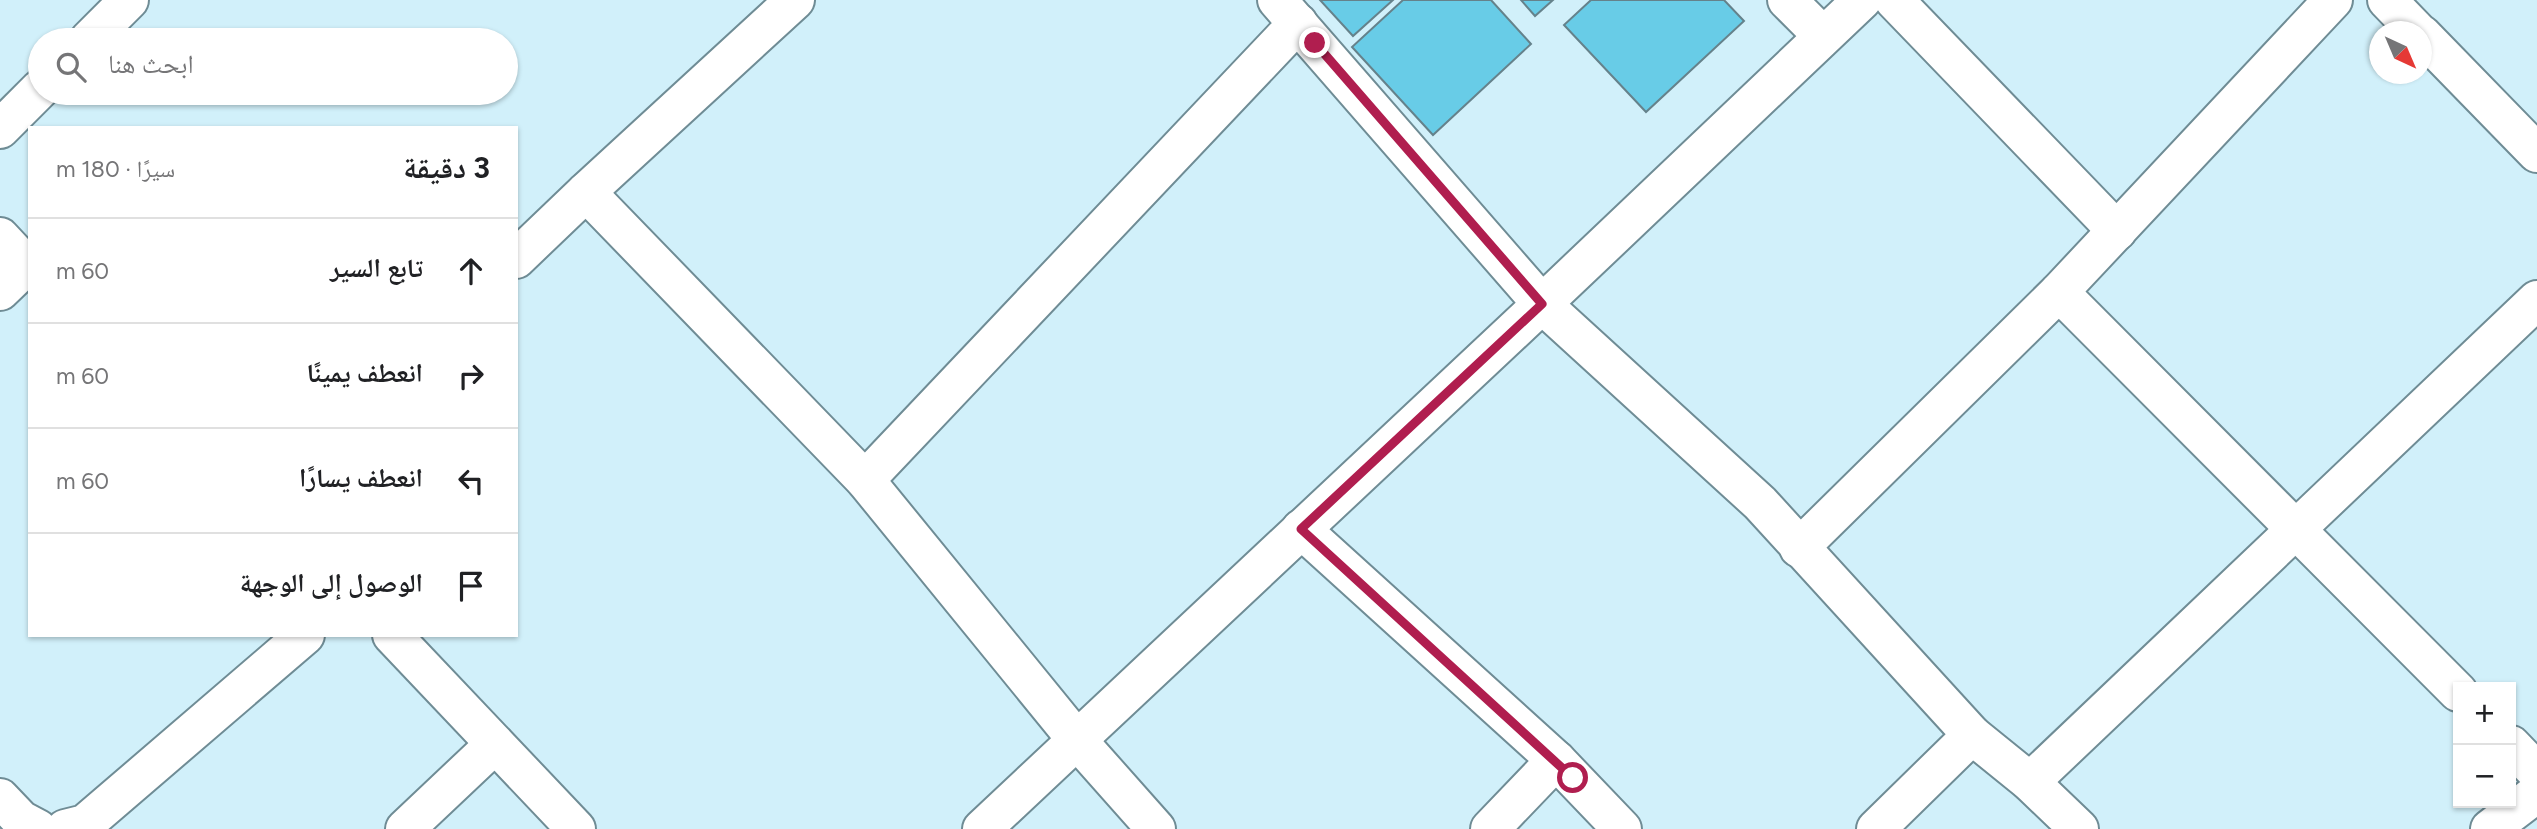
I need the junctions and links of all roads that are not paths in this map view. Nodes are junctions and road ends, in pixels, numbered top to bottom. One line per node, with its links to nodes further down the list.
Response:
1 (129, 0): 10 (street)
2 (795, 0): 16 (street)
3 (1787, 0): 11 (street)
4 (1862, 0): 11 (street)
5 (1894, 0): 17 (street)
6 (2333, 0): 17 (street)
7 (2387, 0): 9 (street)
8 (1288, 11): 23 (street); 24 (street)
9 (2407, 21)
10 (101, 28)
11 (1823, 36): 23 (street)
12 (2432, 46): 15 (street)
13 (28, 101): 14 (street)
14 (0, 129)
15 (2537, 153)
16 (586, 192): 19 (street); 24 (street)
17 (2117, 231): 21 (street)
18 (0, 237): 20 (street)
19 (518, 257)
20 (19, 276)
21 (2059, 292): 26 (street); 27 (street)
22 (2537, 300): 26 (street)
23 (1542, 304): 25 (street); 27 (street)
24 (865, 480): 32 (street)
25 (1301, 529): 32 (street); 35 (street)
26 (2298, 530): 30 (street); 37 (street)
27 (1799, 548): 31 (street)
28 (303, 637): 41 (street)
29 (394, 637): 33 (street)
30 (2453, 687)
31 (1972, 735): 37 (street); 48 (street)
32 (1077, 740): 44 (street); 45 (street)
33 (495, 744): 42 (street); 43 (street)
34 (2516, 751): 36 (street)
35 (1556, 760): 46 (street); 47 (street)
36 (2537, 772)
37 (2030, 782): 49 (street)
38 (2537, 793): 50 (street)
39 (0, 798): 40 (street)
40 (38, 829)
41 (65, 829)
42 (405, 829)
43 (576, 829)
44 (982, 829)
45 (1156, 829)
46 (1490, 829)
47 (1622, 829)
48 (1876, 829)
49 (2079, 829)
50 (2490, 829)

